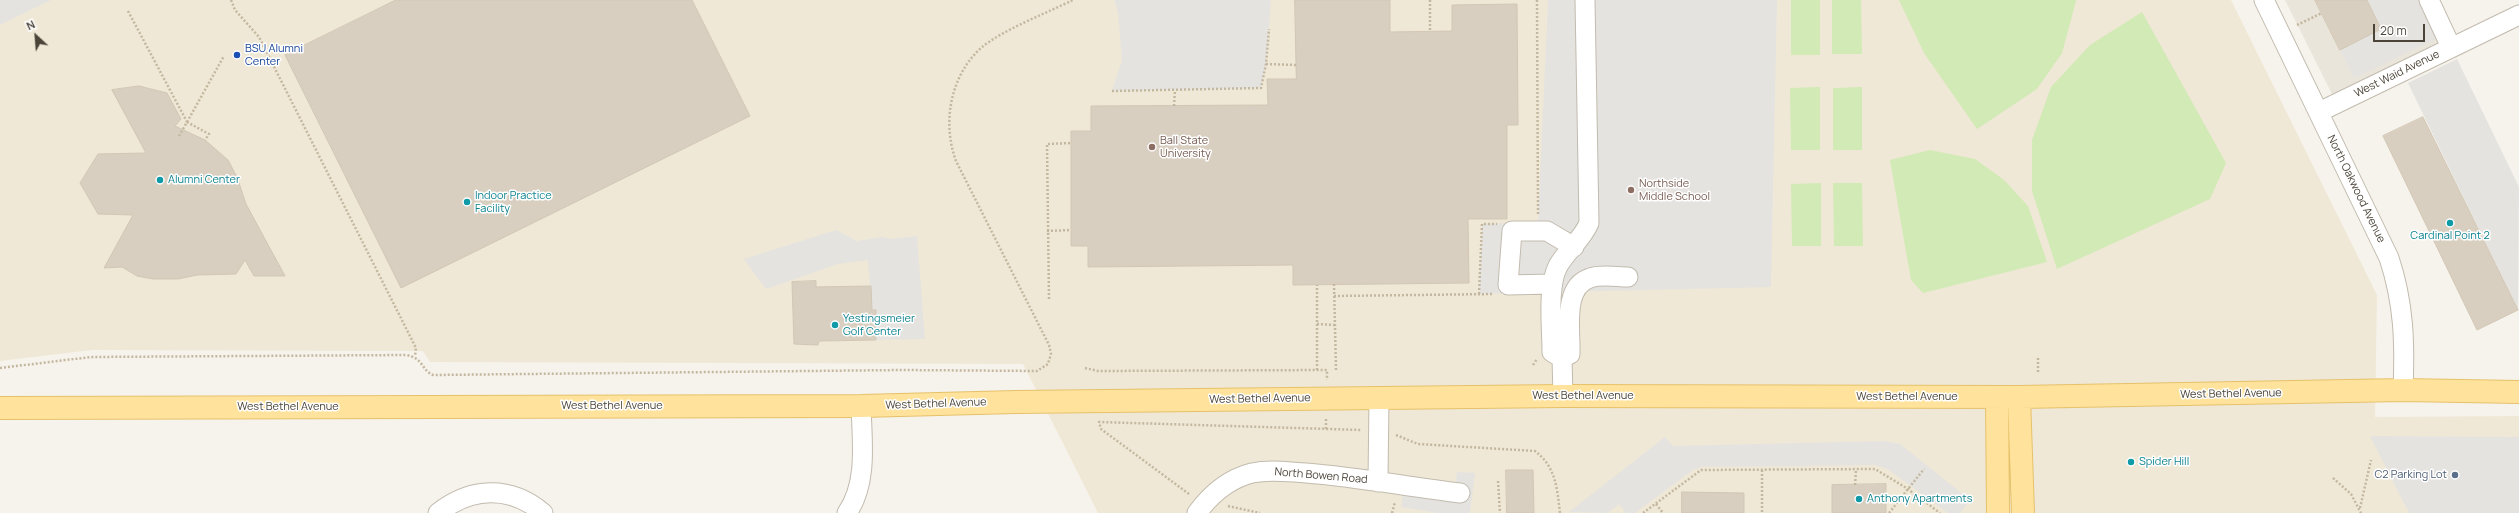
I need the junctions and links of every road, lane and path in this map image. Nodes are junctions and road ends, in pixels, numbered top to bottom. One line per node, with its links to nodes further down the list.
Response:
1 (231, 0): 42 (path)
2 (1073, 0): 42 (path)
3 (1430, 0): 13 (path)
4 (1537, 0): 26 (path)
5 (1586, 0): 30 (street)
6 (2264, 0): 21 (street, North Oakwood Avenue)
7 (2428, 0): 14 (street)
8 (128, 11): 22 (path)
9 (2322, 13): 11 (path)
10 (2519, 14): 14 (street, West Waid Avenue)
11 (2297, 25)
12 (1269, 29): 16 (path)
13 (1430, 31)
14 (2451, 47): 21 (street, West Waid Avenue)
15 (224, 56): 22 (path)
16 (1266, 64): 17 (path); 18 (path)
17 (1296, 65)
18 (1175, 90): 19 (path); 20 (path)
19 (1112, 91)
20 (1174, 106)
21 (2319, 112): 52 (street, North Oakwood Avenue)
22 (187, 122): 23 (path); 24 (path)
23 (179, 136)
24 (205, 140)
25 (1071, 143): 29 (path)
26 (1538, 222)
27 (1503, 223): 36 (path)
28 (1071, 230): 29 (path)
29 (1047, 231): 38 (path)
30 (1574, 247): 33 (street); 33 (street)
31 (1628, 277): 43 (street)
32 (1334, 284): 37 (path)
33 (1552, 284): 43 (street)
34 (1317, 285): 39 (path)
35 (1501, 293): 36 (path)
36 (1479, 294): 37 (path)
37 (1334, 296): 40 (path)
38 (1049, 299)
39 (1317, 324): 40 (path); 48 (path)
40 (1335, 324): 50 (path)
41 (1540, 355): 45 (path)
42 (415, 356): 46 (path)
43 (1562, 358): 54 (street)
44 (2038, 358): 51 (path)
45 (1533, 365)
46 (0, 368)
47 (1085, 368): 48 (path)
48 (1316, 370): 49 (path)
49 (1327, 370)
50 (1336, 370)
51 (2038, 372)
52 (2403, 390): 53 (main road, West Bethel Avenue); 57 (main road, West Bethel Avenue)
53 (2519, 392)
54 (1563, 396): 55 (main road, West Bethel Avenue); 56 (main road, West Bethel Avenue)
55 (1997, 397): 57 (main road, West Bethel Avenue); 85 (main road)
56 (1379, 398): 58 (main road, West Bethel Avenue); 60 (street)
57 (2019, 398): 86 (main road)
58 (861, 406): 59 (main road, West Bethel Avenue); 76 (street)
59 (0, 408)
60 (1379, 430): 67 (street); 72 (path); 79 (path)
61 (2371, 460): 73 (path)
62 (1924, 468): 69 (path)
63 (1762, 470): 64 (path); 71 (path); 82 (path)
64 (1856, 470): 68 (path); 69 (path)
65 (2333, 478): 73 (path)
66 (1498, 481): 78 (path)
67 (1378, 482): 70 (street, North Bowen Road); 72 (street, North Bowen Road)
68 (1855, 485)
69 (1908, 489): 83 (path); 84 (path)
70 (1460, 493)
71 (1656, 504): 80 (path); 81 (path)
72 (1201, 507): 77 (path)
73 (2360, 508): 87 (path)
74 (438, 513): 75 (street)
75 (543, 513)
76 (847, 513)
77 (1260, 513)
78 (1500, 513)
79 (1560, 513)
80 (1643, 513)
81 (1663, 513)
82 (1762, 513)
83 (1889, 513)
84 (1940, 513)
85 (1998, 513)
86 (2023, 513)
87 (2361, 513)

